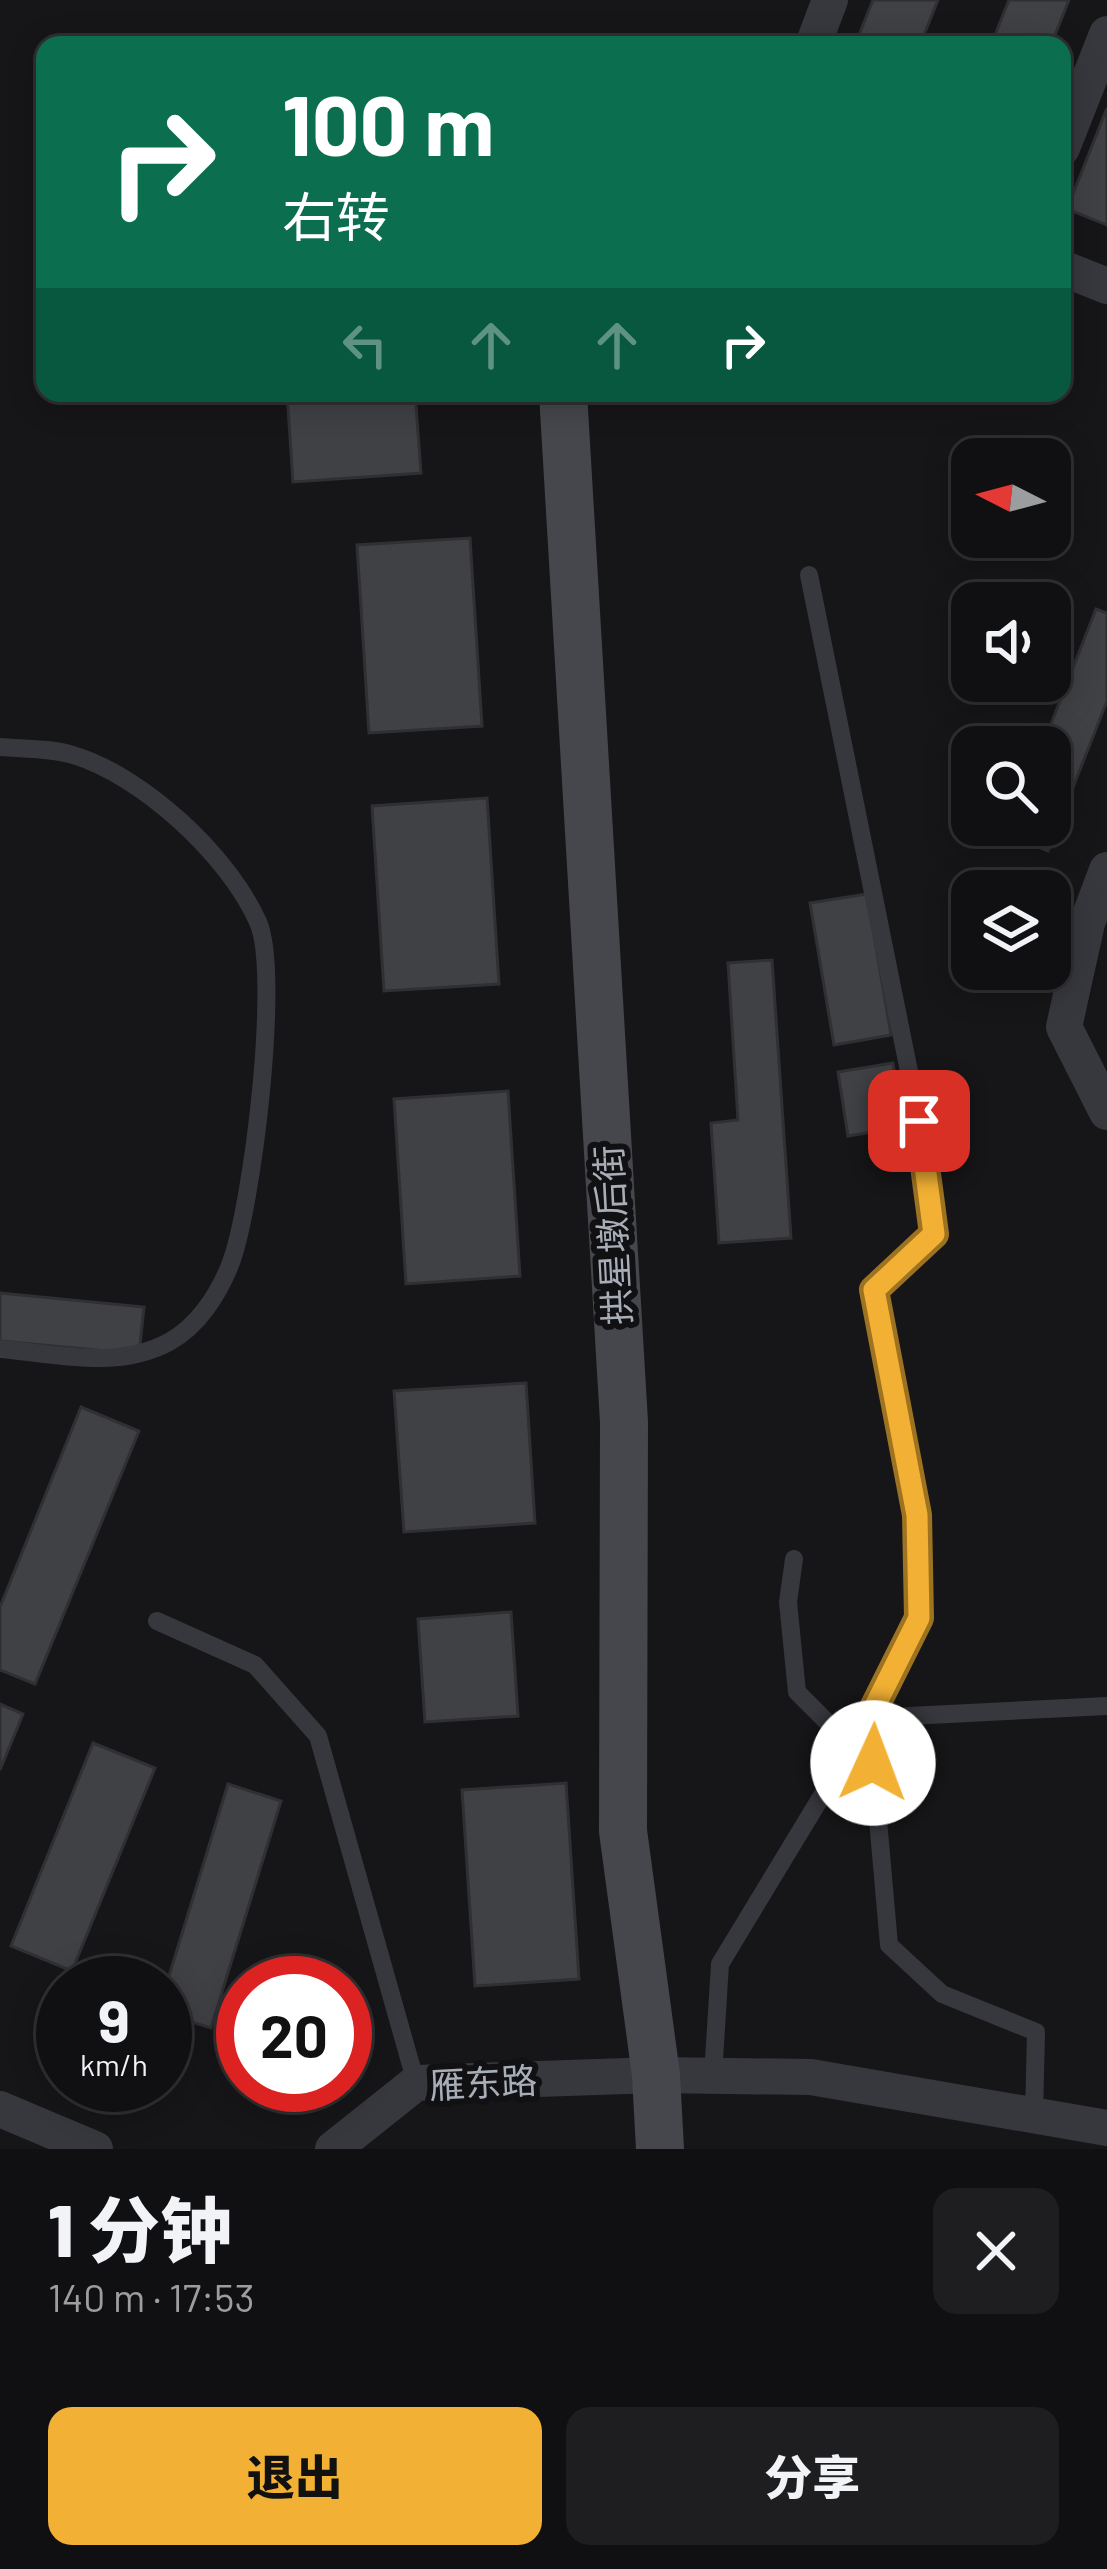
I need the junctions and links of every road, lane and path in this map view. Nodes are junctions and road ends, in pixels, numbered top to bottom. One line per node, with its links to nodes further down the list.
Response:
1 (830, 0): 3 (street)
2 (1107, 34): 4 (street)
3 (816, 36)
4 (1071, 125)
5 (1071, 272): 6 (street)
6 (1107, 286)
7 (564, 402): 18 (street, 拱星墩后街)
8 (809, 575): 16 (lane)
9 (0, 747): 12 (lane)
10 (1103, 891): 11 (street)
11 (1107, 1112)
12 (0, 1349)
13 (794, 1559): 17 (lane)
14 (157, 1621): 20 (lane)
15 (1107, 1706): 16 (lane)
16 (869, 1718): 17 (lane); 22 (lane)
17 (852, 1747): 19 (lane)
18 (656, 2075): 19 (street); 20 (street, 雁东路); 26 (street, 拱星墩后街)
19 (712, 2076): 22 (street)
20 (416, 2084): 25 (street, 雁东路)
21 (0, 2109): 24 (street)
22 (1034, 2116): 23 (street)
23 (1107, 2128)
24 (95, 2149)
25 (333, 2149)
26 (660, 2149)

